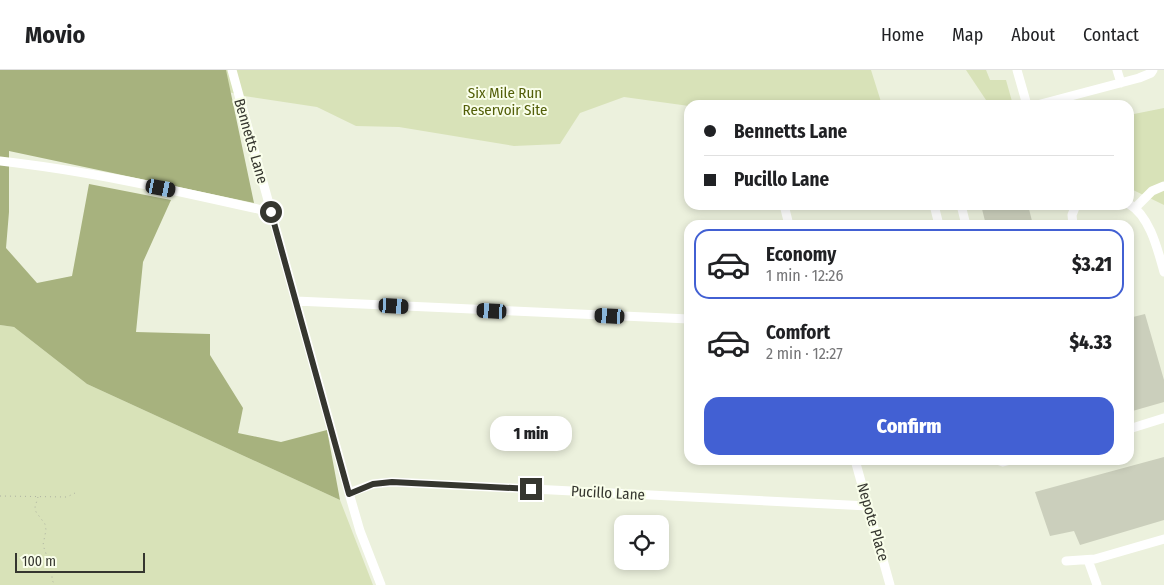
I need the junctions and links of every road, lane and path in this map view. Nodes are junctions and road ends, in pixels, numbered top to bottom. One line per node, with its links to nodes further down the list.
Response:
1 (232, 70): 12 (street, Bennetts Lane)
2 (1017, 70): 6 (street)
3 (1117, 70): 5 (street)
4 (1152, 71): 5 (street)
5 (1121, 83): 7 (street)
6 (1026, 100)
7 (1056, 100)
8 (0, 160): 12 (street)
9 (1164, 186): 10 (street)
10 (1134, 204)
11 (1134, 209): 13 (street)
12 (271, 212): 14 (street, Bennetts Lane)
13 (1164, 272)
14 (296, 302): 15 (street); 20 (street, Bennetts Lane)
15 (684, 319)
16 (1164, 418): 17 (street)
17 (1134, 427)
18 (856, 465): 23 (street, Nepote Place)
19 (75, 493): 22 (path)
20 (349, 494): 23 (street, Pucillo Lane); 28 (street, Bennetts Lane)
21 (0, 496): 22 (path)
22 (38, 498): 27 (path)
23 (868, 506): 29 (street, Nepote Place)
24 (1164, 539): 26 (street)
25 (1066, 560): 26 (street)
26 (1088, 560): 30 (street)
27 (56, 585)
28 (381, 585)
29 (890, 585)
30 (1096, 585)

